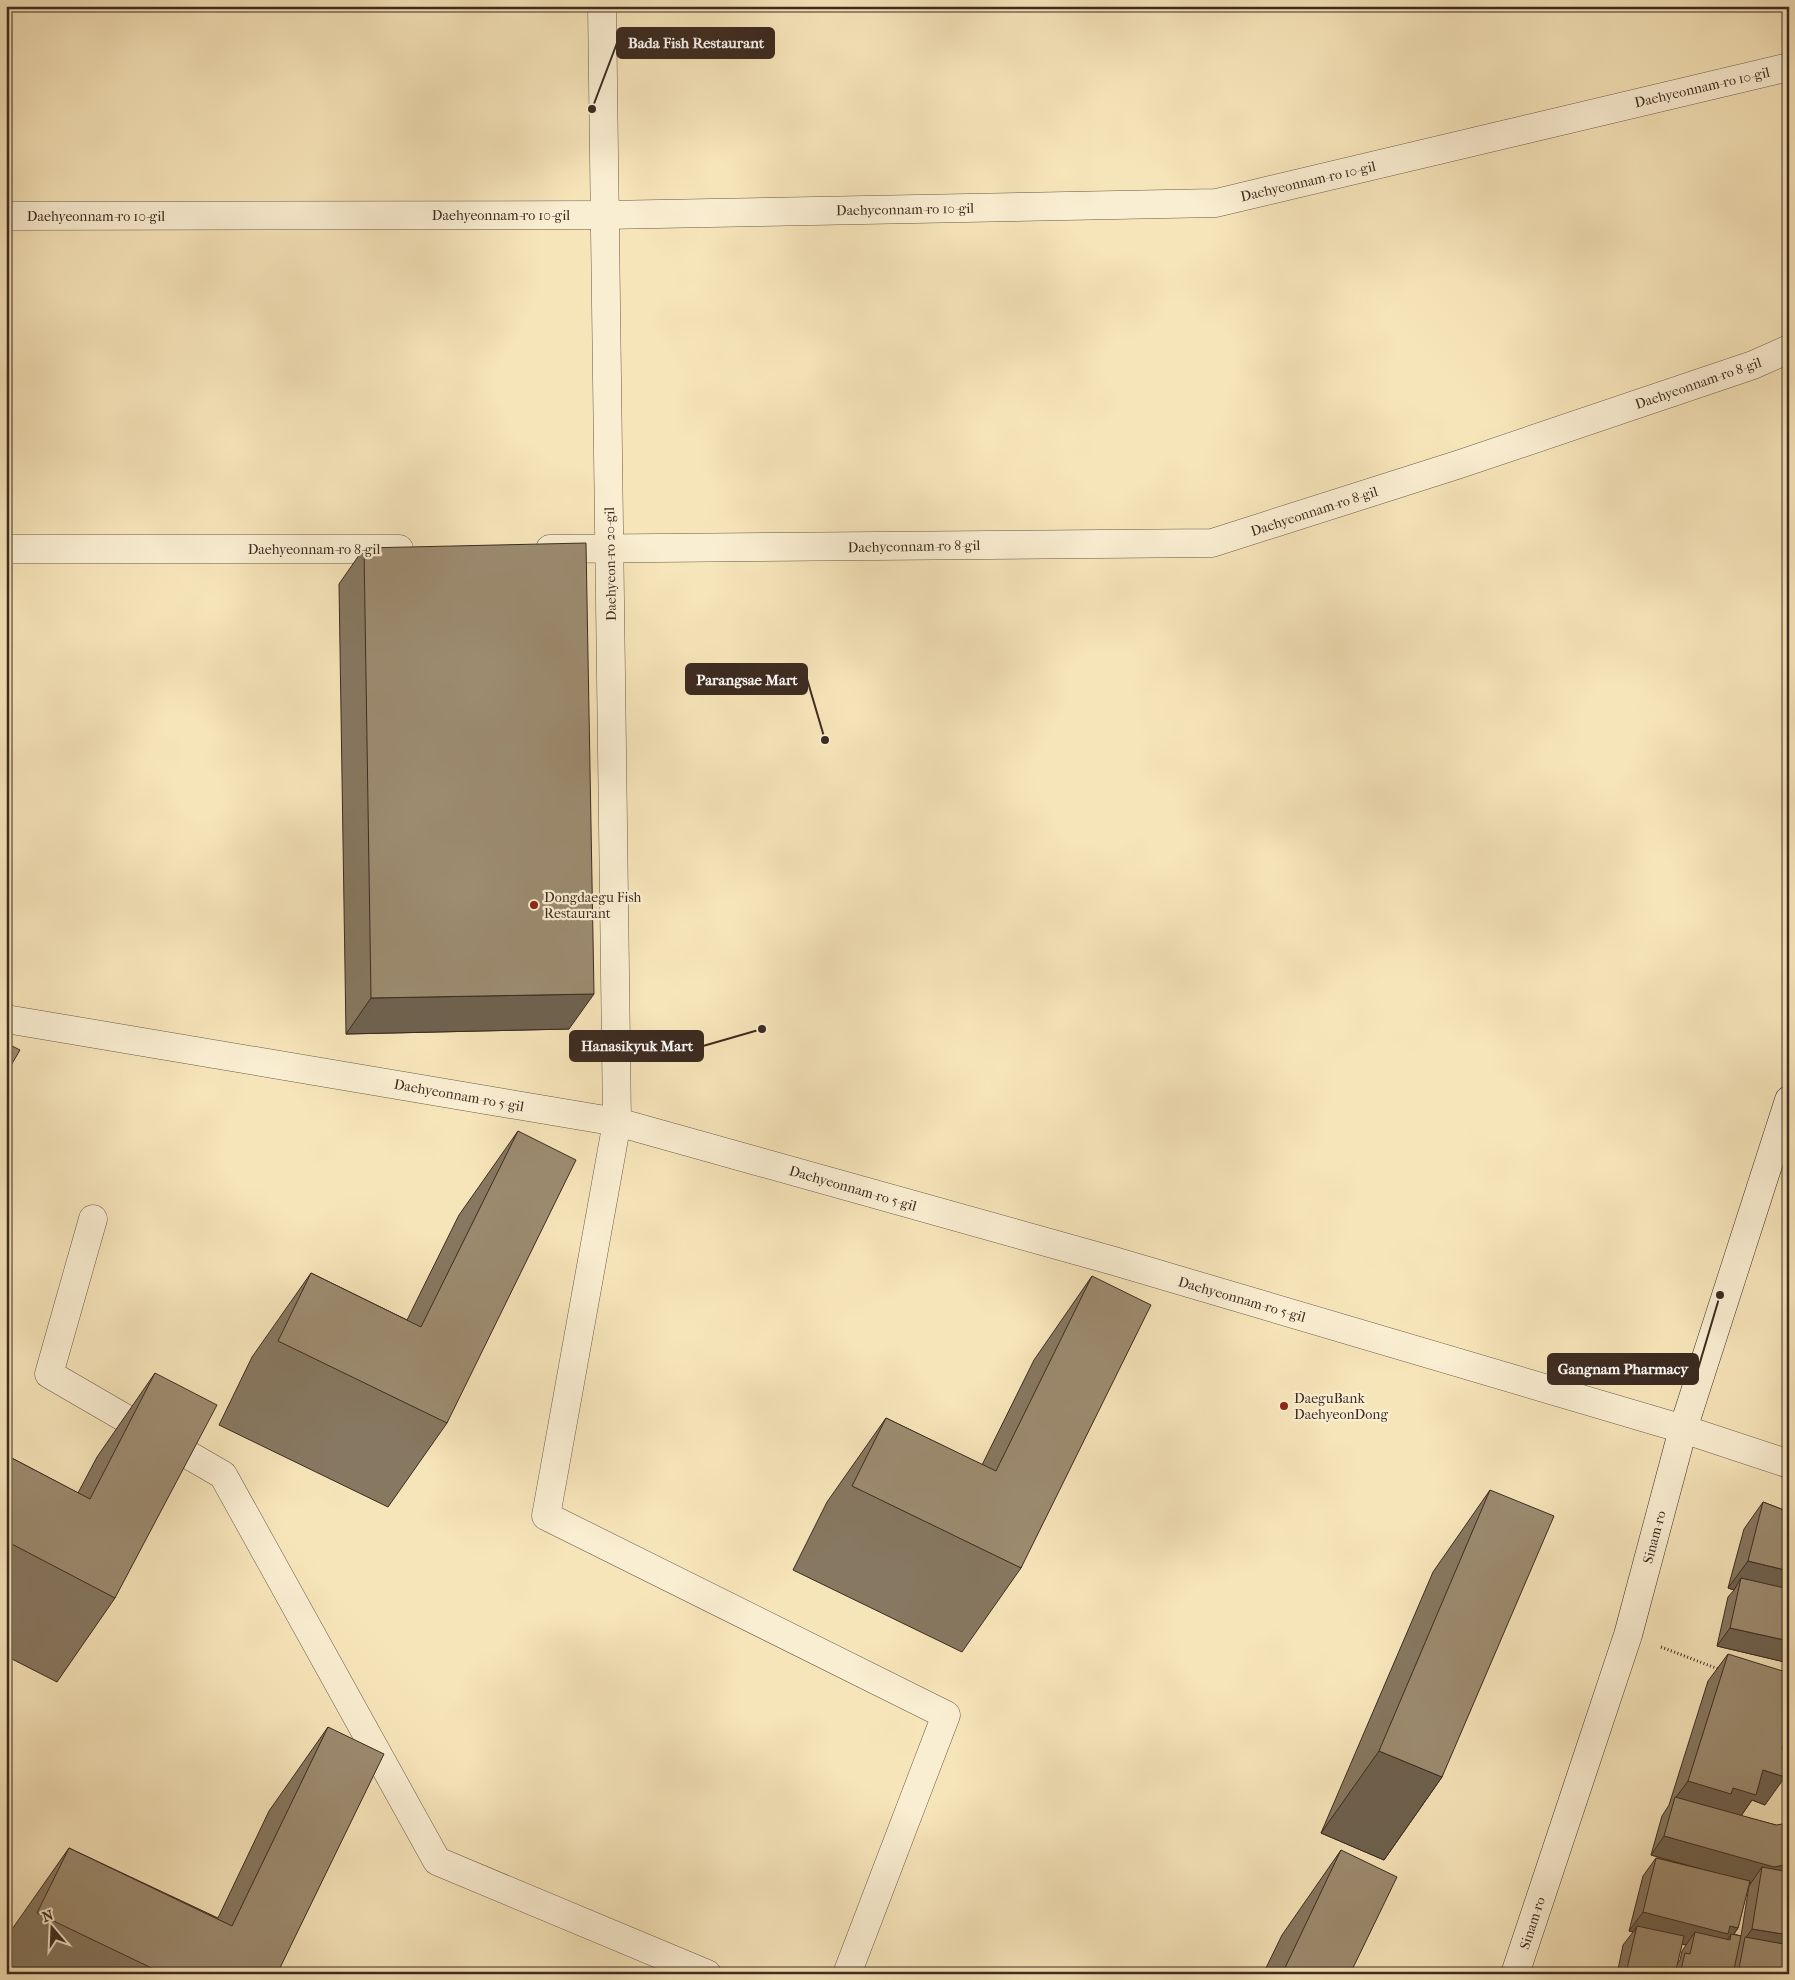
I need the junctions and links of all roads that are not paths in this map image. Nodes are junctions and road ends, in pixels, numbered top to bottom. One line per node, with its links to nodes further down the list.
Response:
1 (602, 6): 3 (street, Daehyeon-ro 20-gil)
2 (1789, 67): 3 (street, Daehyeonnam-ro 10-gil)
3 (605, 215): 4 (street, Daehyeonnam-ro 10-gil); 9 (street, Daehyeon-ro 20-gil)
4 (6, 216)
5 (1789, 349): 9 (street, Daehyeonnam-ro 8-gil)
6 (6, 549): 7 (street, Daehyeonnam-ro 8-gil)
7 (422, 549)
8 (521, 549): 9 (street, Daehyeonnam-ro 8-gil)
9 (610, 549): 12 (street, Daehyeon-ro 20-gil)
10 (6, 1019): 12 (street, Daehyeonnam-ro 5-gil)
11 (1789, 1100): 14 (street, Sinam-ro)
12 (617, 1122): 14 (street, Daehyeonnam-ro 5-gil); 17 (street, Daehyeon-ro 20-gil)
13 (93, 1219): 16 (street)
14 (1682, 1429): 15 (street, Daehyeonnam-ro 5-gil); 18 (street, Sinam-ro)
15 (1789, 1464)
16 (707, 1974)
17 (847, 1974)
18 (1515, 1974)

